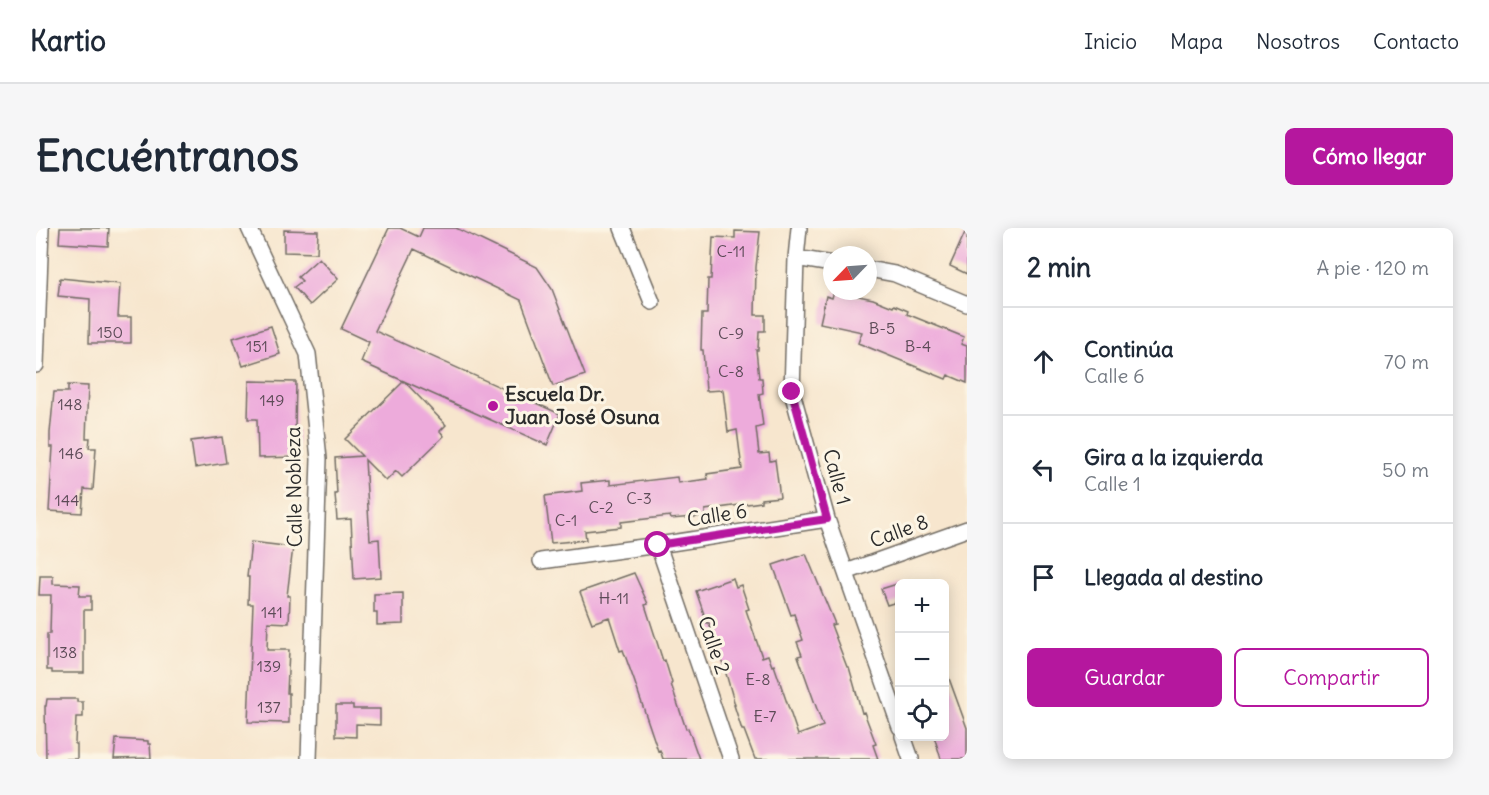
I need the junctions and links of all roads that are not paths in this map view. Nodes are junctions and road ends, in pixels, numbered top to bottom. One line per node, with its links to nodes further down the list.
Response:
1 (41, 228): 10 (street)
2 (249, 228): 18 (street, Calle Nobleza)
3 (622, 228): 8 (street)
4 (799, 228): 5 (street, Calle 1)
5 (796, 258): 6 (street); 11 (street, Calle 1)
6 (823, 262)
7 (877, 271): 9 (street)
8 (652, 302)
9 (967, 304)
10 (36, 365)
11 (827, 519): 13 (street, Calle 6); 15 (street, Calle 1)
12 (967, 529): 15 (street, Calle 8)
13 (658, 545): 14 (street, Calle 6); 19 (street, Calle 2)
14 (541, 561)
15 (846, 572): 16 (street, Calle 1)
16 (895, 713)
17 (905, 741): 20 (street)
18 (309, 759)
19 (731, 759)
20 (911, 759)

